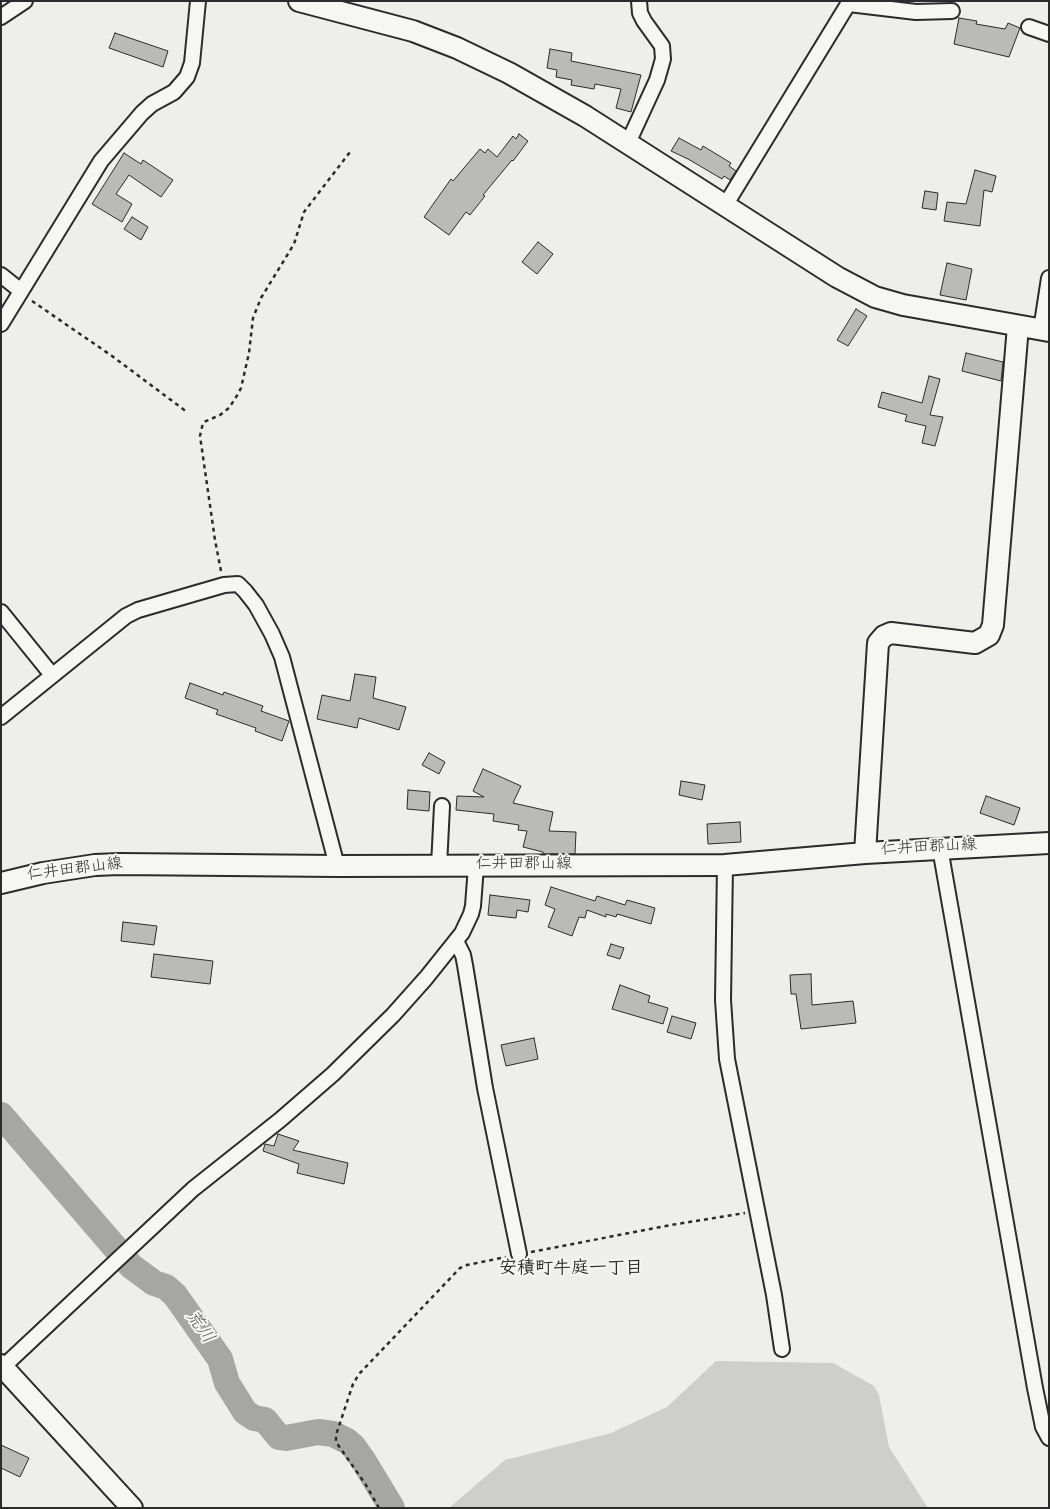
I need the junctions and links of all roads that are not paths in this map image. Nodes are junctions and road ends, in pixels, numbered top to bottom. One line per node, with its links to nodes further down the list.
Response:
1 (25, 1): 7 (street)
2 (198, 1): 14 (street)
3 (639, 1): 10 (street)
4 (306, 2): 10 (street)
5 (850, 2): 6 (street); 11 (street)
6 (952, 11)
7 (1, 17)
8 (1029, 27): 9 (street)
9 (1049, 34)
10 (628, 142): 11 (street)
11 (726, 204): 16 (street)
12 (1, 275): 14 (street)
13 (1049, 278): 17 (street)
14 (21, 291): 15 (street)
15 (1, 324)
16 (1018, 326): 17 (street); 24 (street)
17 (1045, 330)
18 (1, 612): 19 (street)
19 (52, 675): 20 (street); 26 (street)
20 (1, 717)
21 (442, 806): 27 (street)
22 (1049, 843): 23 (street, 仁井田郡山線)
23 (940, 848): 24 (street, 仁井田郡山線); 34 (street)
24 (865, 853): 25 (street, 仁井田郡山線)
25 (725, 864): 28 (street, 仁井田郡山線); 32 (street)
26 (337, 866): 27 (street, 仁井田郡山線); 29 (street, 仁井田郡山線)
27 (439, 866): 28 (street, 仁井田郡山線)
28 (476, 866): 30 (street)
29 (1, 883)
30 (456, 941): 31 (street); 33 (street)
31 (519, 1254)
32 (782, 1349)
33 (2, 1366): 35 (street)
34 (1049, 1438)
35 (132, 1508)

